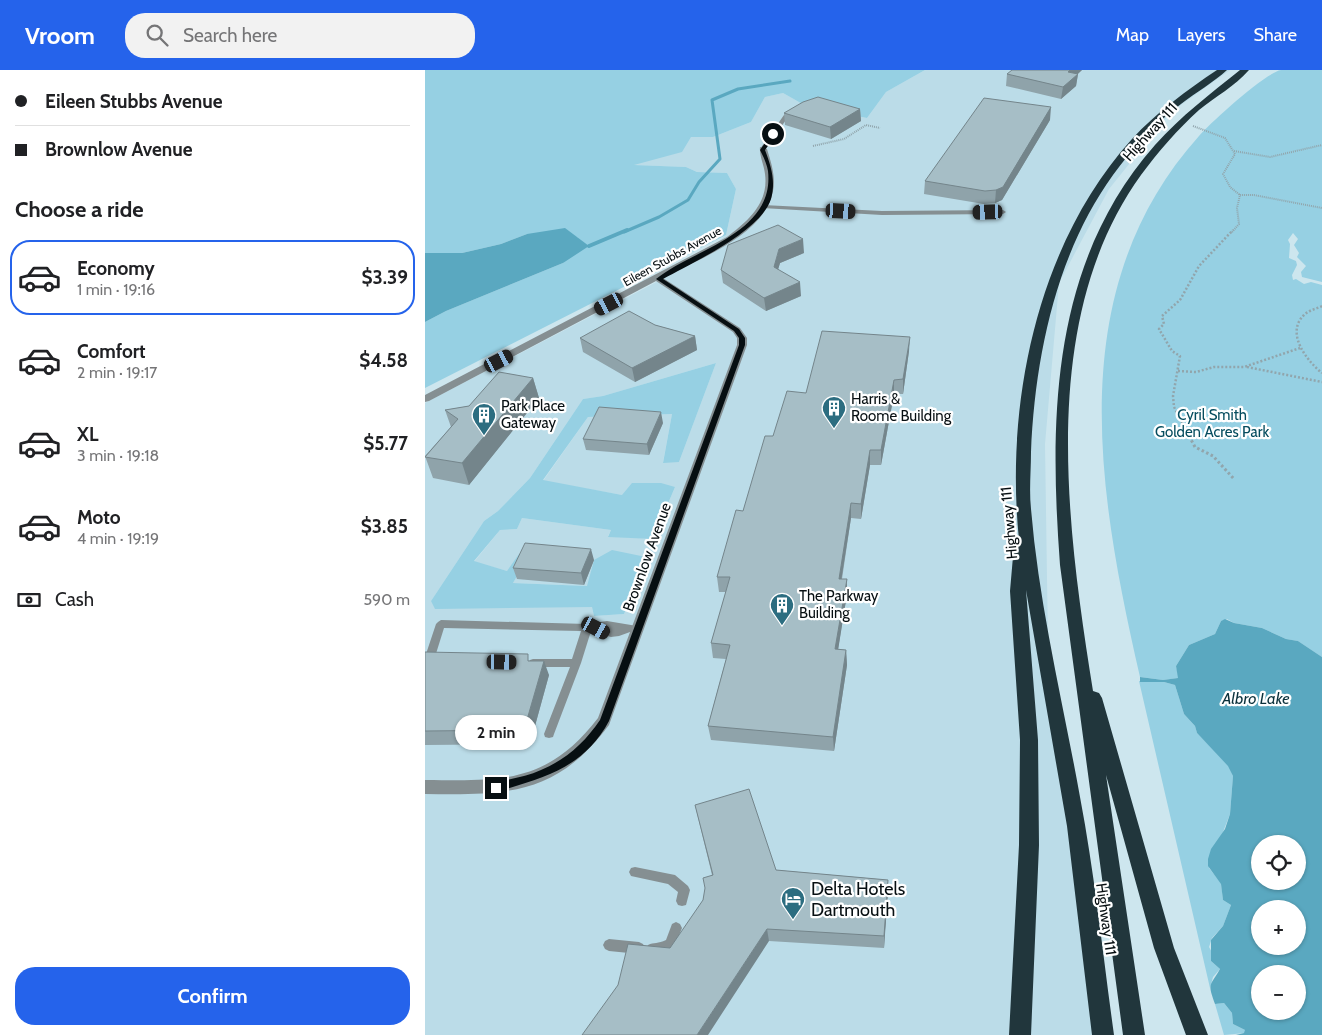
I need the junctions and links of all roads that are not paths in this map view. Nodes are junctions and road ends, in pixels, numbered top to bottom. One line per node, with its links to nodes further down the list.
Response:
1 (1209, 70): 7 (highway)
2 (1223, 70): 7 (highway, Highway 111)
3 (1245, 70): 5 (highway, Highway 111)
4 (1253, 70): 5 (highway)
5 (1234, 80): 16 (highway, Highway 111)
6 (800, 110): 8 (lane)
7 (1161, 116): 13 (highway, Highway 111)
8 (763, 150): 9 (street, Eileen Stubbs Avenue)
9 (763, 207): 10 (lane); 11 (street, Eileen Stubbs Avenue)
10 (1003, 212)
11 (659, 279): 12 (street, Eileen Stubbs Avenue); 15 (street, Brownlow Avenue)
12 (425, 400)
13 (1023, 511): 26 (highway); 27 (highway, Highway 111)
14 (591, 628): 15 (lane); 17 (lane); 19 (lane)
15 (632, 630): 21 (street, Brownlow Avenue)
16 (1078, 644): 28 (highway, Highway 111); 29 (highway)
17 (438, 662)
18 (527, 663): 19 (lane)
19 (577, 663): 20 (lane)
20 (549, 734)
21 (425, 787)
22 (635, 872): 23 (lane)
23 (682, 901)
24 (676, 928): 25 (lane)
25 (609, 945)
26 (1020, 1035)
27 (1103, 1035)
28 (1134, 1035)
29 (1197, 1035)

